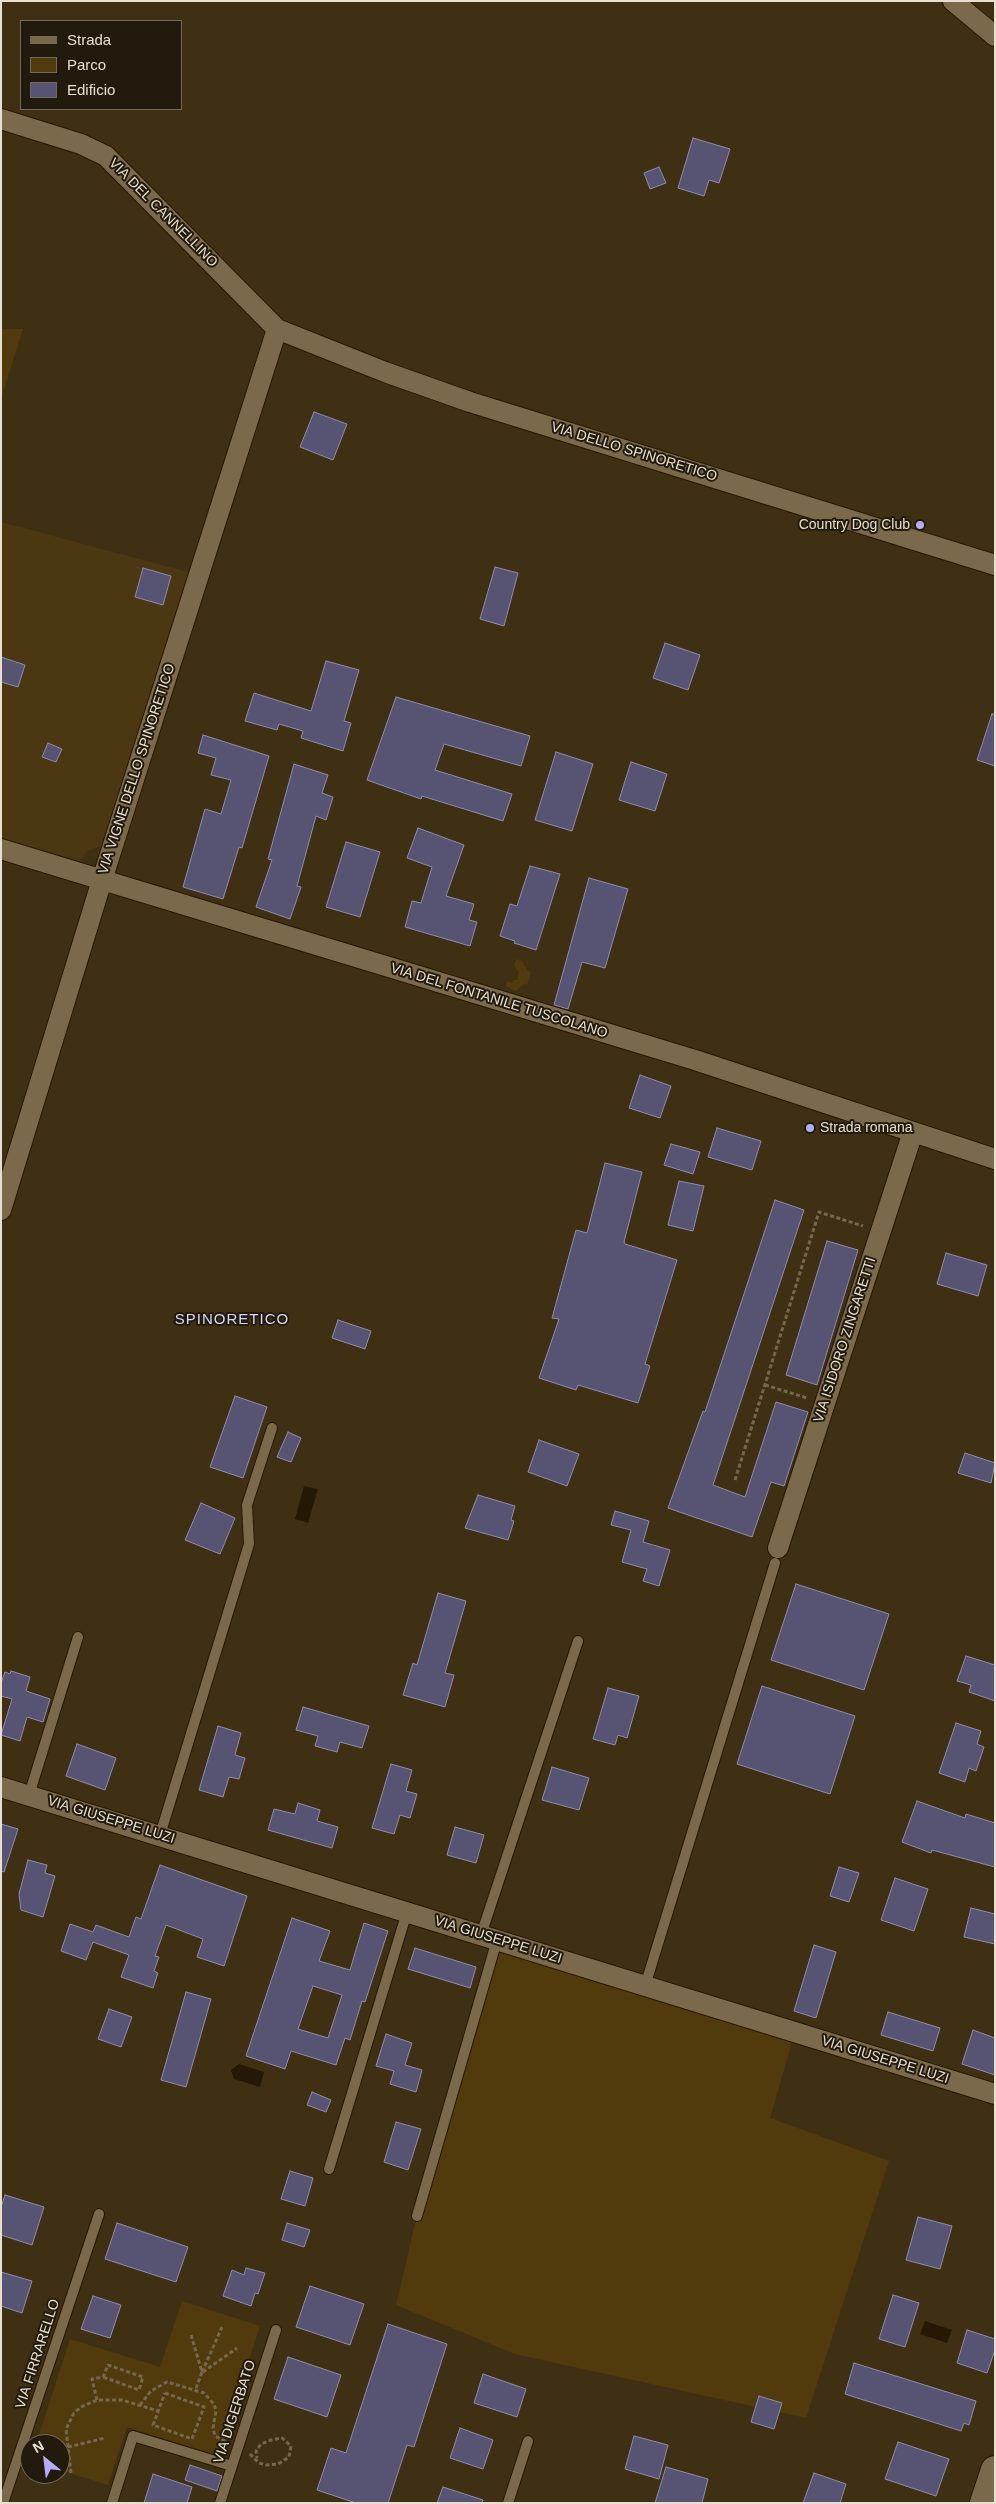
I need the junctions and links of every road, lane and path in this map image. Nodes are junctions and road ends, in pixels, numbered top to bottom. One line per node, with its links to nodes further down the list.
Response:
1 (953, 1): 2 (street)
2 (995, 36)
3 (1, 118): 4 (street, VIA DEL CANNELLINO)
4 (277, 329): 5 (street, VIA DELLO SPINORETICO); 7 (street, VIA VIGNE DELLO SPINORETICO)
5 (995, 565)
6 (1, 849): 7 (street, VIA DEL FONTANILE TUSCOLANO)
7 (102, 880): 8 (street, VIA DEL FONTANILE TUSCOLANO); 10 (street, VIA VIGNE DELLO SPINORETICO)
8 (913, 1132): 9 (street, VIA DEL FONTANILE TUSCOLANO); 11 (street, VIA ISIDORO ZINGARETTI)
9 (995, 1159)
10 (1, 1210)
11 (881, 1231): 12 (path); 13 (street, VIA ISIDORO ZINGARETTI)
12 (765, 1385): 13 (path); 15 (path)
13 (825, 1404): 16 (street, VIA ISIDORO ZINGARETTI)
14 (272, 1428): 21 (lane)
15 (735, 1480)
16 (776, 1555): 24 (lane)
17 (78, 1637): 20 (lane)
18 (578, 1641): 23 (lane)
19 (1, 1787): 20 (street, VIA GIUSEPPE LUZI)
20 (29, 1795): 21 (street, VIA GIUSEPPE LUZI)
21 (160, 1835): 22 (street, VIA GIUSEPPE LUZI)
22 (406, 1912): 23 (street, VIA GIUSEPPE LUZI); 26 (lane)
23 (489, 1937): 24 (street, VIA GIUSEPPE LUZI); 28 (lane)
24 (646, 1986): 25 (street, VIA GIUSEPPE LUZI)
25 (995, 2094)
26 (329, 2169)
27 (99, 2214): 49 (lane, VIA FIRRARELLO)
28 (416, 2216)
29 (222, 2327): 33 (path)
30 (276, 2330): 42 (lane, VIA DIGERBATO)
31 (191, 2335): 33 (path)
32 (237, 2348): 33 (path)
33 (202, 2372): 35 (path)
34 (103, 2377): 34 (path); 36 (path)
35 (195, 2391): 37 (path); 42 (path)
36 (97, 2400): 37 (path); 39 (path)
37 (140, 2405): 38 (path)
38 (158, 2411): 38 (path)
39 (67, 2434)
40 (105, 2438): 43 (path)
41 (528, 2441): 52 (lane)
42 (238, 2445): 46 (lane, VIA DIGERBATO)
43 (70, 2447)
44 (257, 2458): 44 (path)
45 (70, 2464): 48 (path)
46 (232, 2466): 50 (lane); 51 (lane, VIA DIGERBATO)
47 (995, 2470): 53 (main road)
48 (71, 2473)
49 (4, 2503)
50 (112, 2503)
51 (220, 2503)
52 (508, 2503)
53 (984, 2503)

